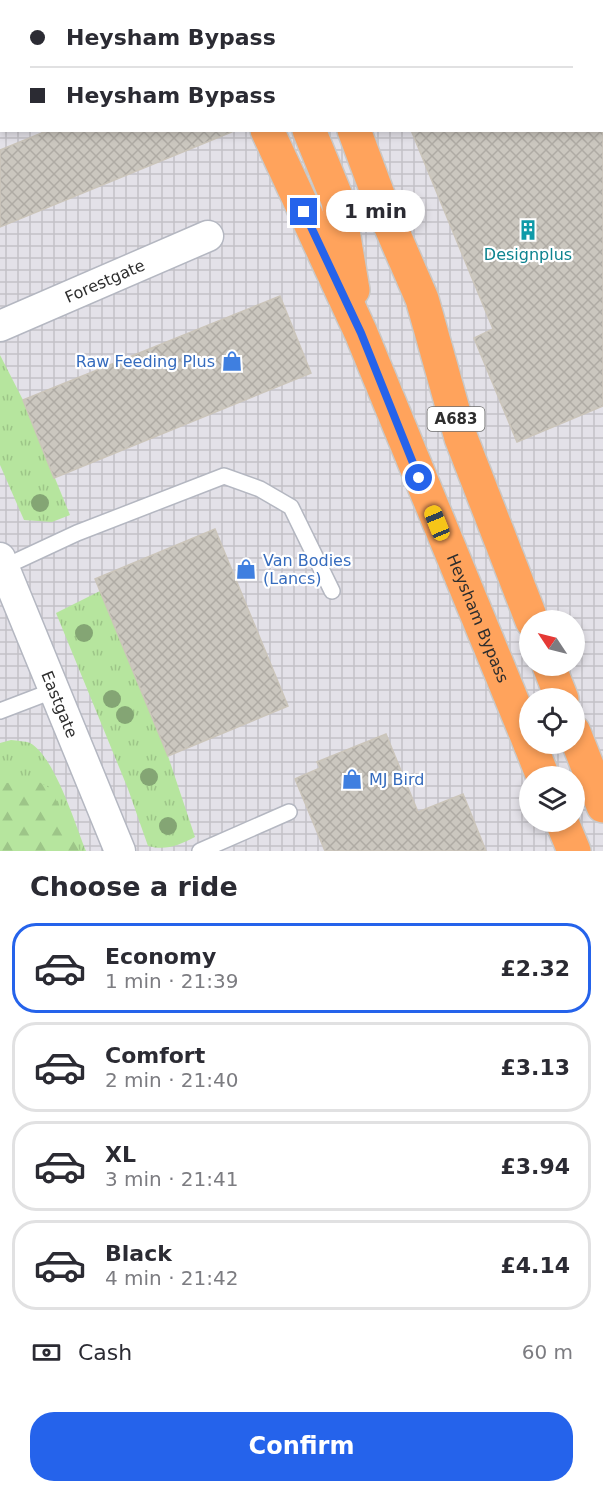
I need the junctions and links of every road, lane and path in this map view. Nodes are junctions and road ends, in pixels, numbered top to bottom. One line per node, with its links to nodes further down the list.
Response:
1 (268, 132): 6 (highway, Heysham Bypass)
2 (310, 132): 6 (highway)
3 (355, 132): 9 (highway, A683)
4 (208, 236): 5 (street, Forestgate)
5 (0, 326)
6 (361, 333): 12 (highway, Heysham Bypass)
7 (2, 562): 8 (lane); 10 (street, Eastgate)
8 (332, 591)
9 (528, 610)
10 (55, 690): 11 (lane); 17 (street, Eastgate)
11 (0, 711)
12 (519, 718)
13 (583, 754): 14 (highway)
14 (603, 806)
15 (289, 812): 18 (lane)
16 (566, 832): 19 (highway)
17 (120, 851)
18 (200, 851)
19 (574, 851)

